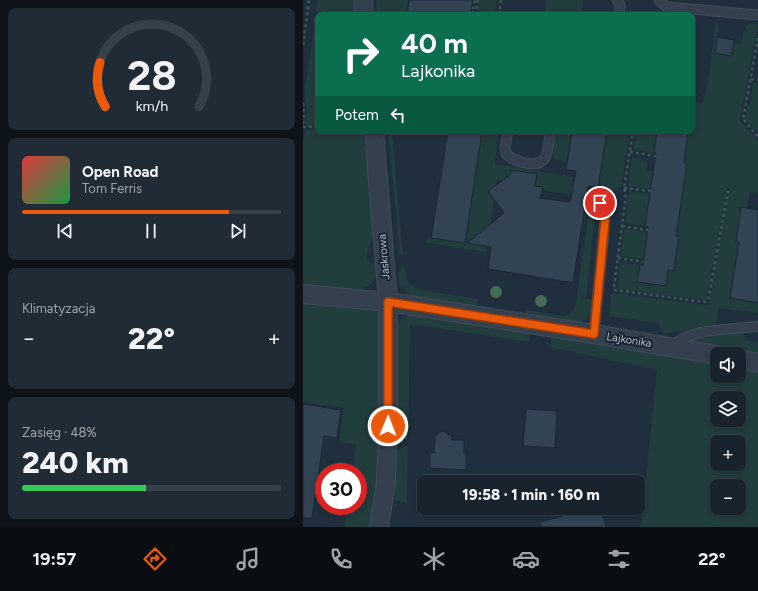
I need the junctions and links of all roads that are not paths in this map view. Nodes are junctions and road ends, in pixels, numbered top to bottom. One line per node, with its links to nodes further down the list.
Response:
1 (363, 0): 4 (street)
2 (617, 0): 5 (lane)
3 (659, 0): 6 (lane)
4 (364, 12)
5 (619, 12)
6 (758, 15)
7 (374, 134): 12 (street, Jaskrowa)
8 (507, 134): 9 (lane)
9 (550, 134)
10 (600, 203): 14 (lane)
11 (303, 294): 12 (street, Lajkonika)
12 (388, 302): 14 (street, Lajkonika); 19 (street, Jaskrowa)
13 (758, 326): 15 (lane)
14 (594, 334): 15 (street, Lajkonika)
15 (673, 347): 16 (street, Lajkonika)
16 (710, 354)
17 (746, 360): 18 (street)
18 (758, 363)
19 (379, 527)

